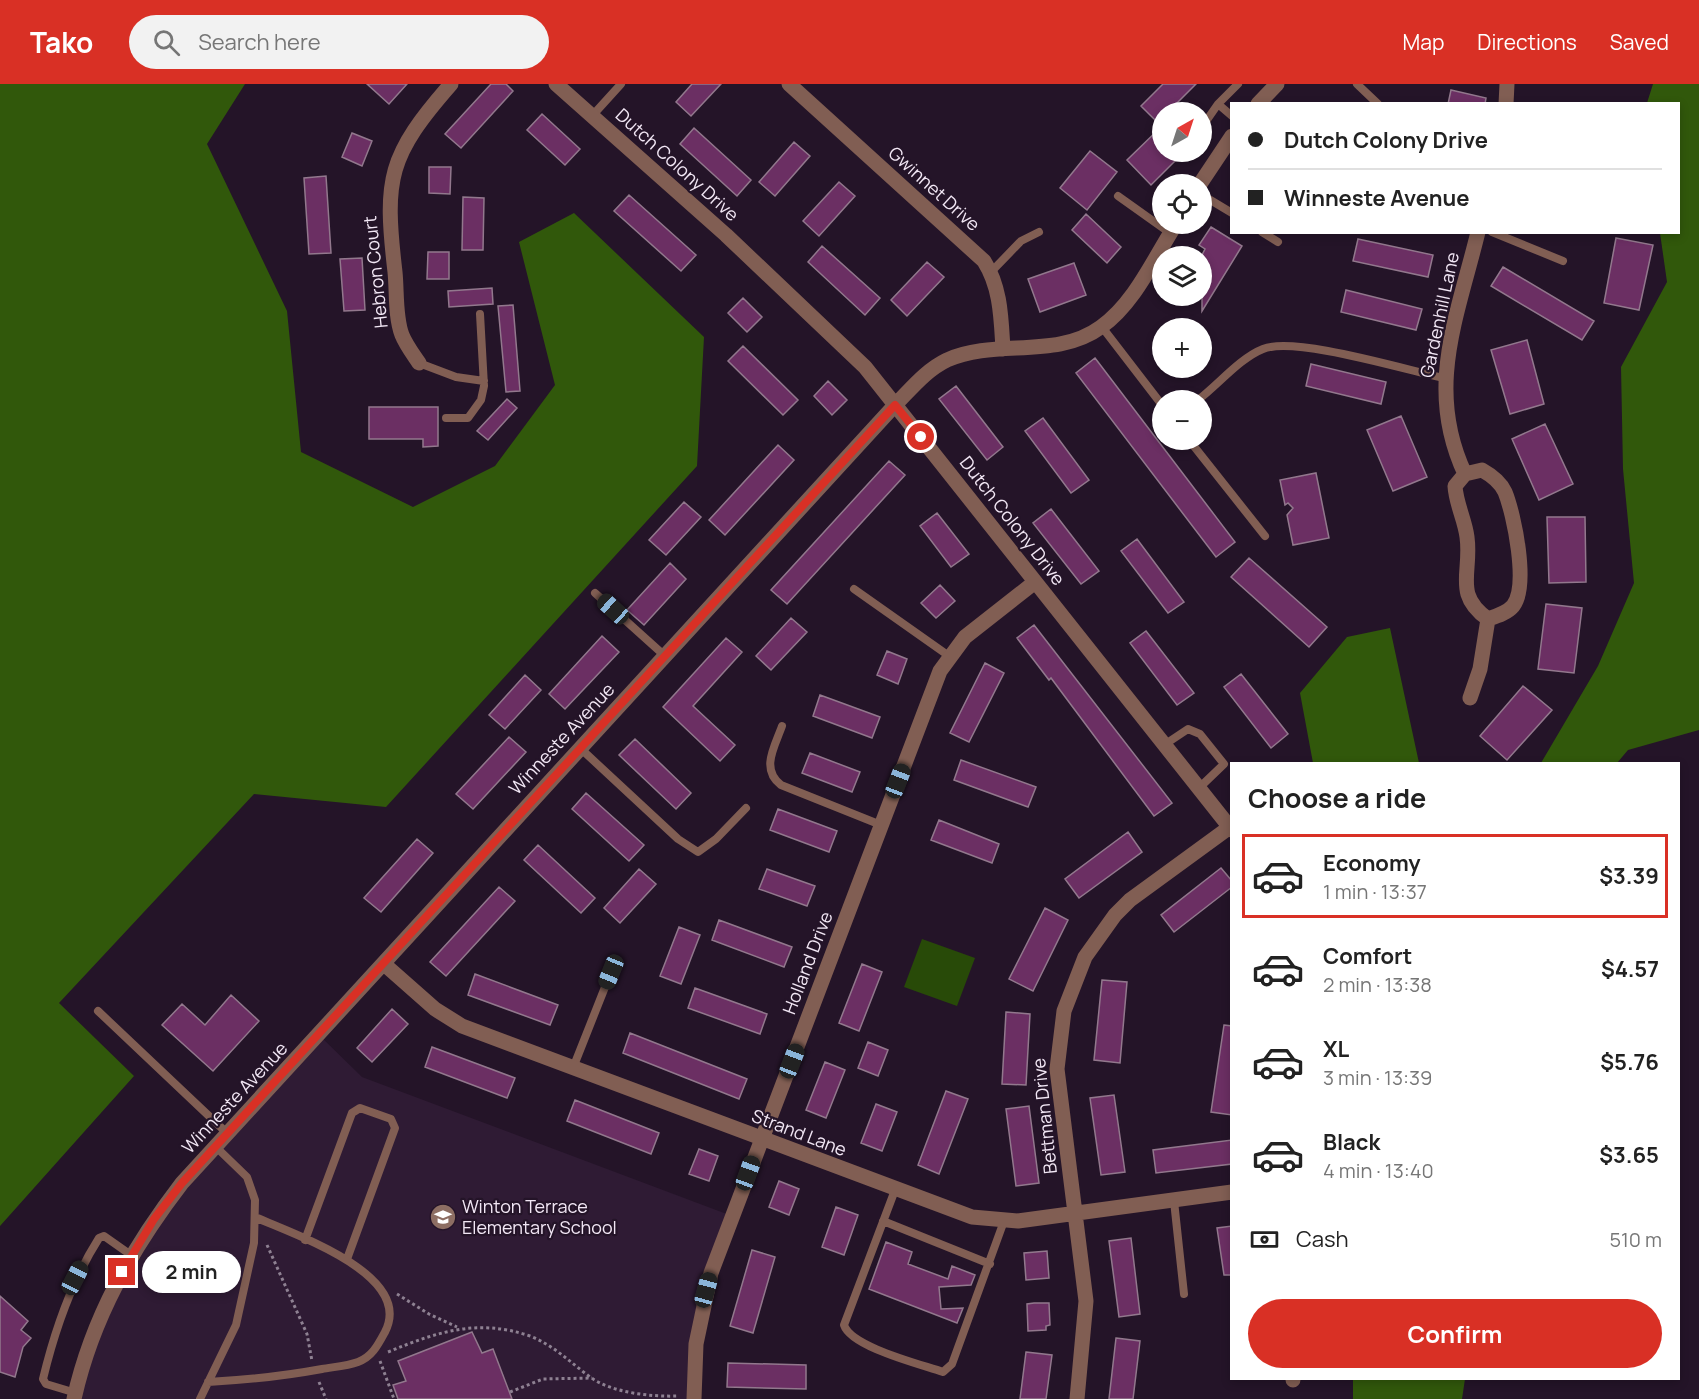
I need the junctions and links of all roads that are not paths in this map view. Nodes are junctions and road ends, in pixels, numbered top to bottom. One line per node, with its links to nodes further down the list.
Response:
1 (451, 84): 33 (street, Hebron Court)
2 (556, 84): 15 (street, Dutch Colony Drive)
3 (621, 84): 15 (lane)
4 (789, 84): 29 (street, Gwinnet Drive)
5 (1238, 84): 12 (lane)
6 (1277, 84): 9 (street)
7 (1357, 84): 10 (lane)
8 (1507, 84): 11 (street)
9 (1260, 102)
10 (1376, 102)
11 (1506, 102)
12 (1218, 104): 13 (lane); 14 (lane)
13 (1212, 113)
14 (1230, 114)
15 (592, 116): 38 (street, Dutch Colony Drive)
16 (1230, 139): 17 (street)
17 (1207, 174)
18 (1118, 196): 21 (lane)
19 (1212, 201): 20 (lane)
20 (1230, 212)
21 (1152, 216)
22 (1039, 232): 29 (lane)
23 (1169, 234): 31 (street, Winneste Avenue)
24 (1265, 234): 27 (lane)
25 (1477, 234): 34 (street, Gardenhill Lane)
26 (1497, 234): 28 (lane)
27 (1278, 242)
28 (1563, 261)
29 (991, 272): 32 (street, Gwinnet Drive)
30 (480, 314): 35 (lane)
31 (1102, 327): 32 (street, Winneste Avenue); 37 (lane)
32 (1003, 349): 38 (street, Winneste Avenue)
33 (419, 363): 35 (lane)
34 (1444, 378): 36 (lane); 41 (street, Gardenhill Lane)
35 (484, 381): 39 (lane)
36 (1212, 390)
37 (1152, 392)
38 (895, 405): 43 (street, Dutch Colony Drive); 47 (street, Winneste Avenue)
39 (446, 417)
40 (1198, 450): 42 (lane)
41 (1466, 474): 46 (street); 46 (street)
42 (1265, 536)
43 (1035, 582): 48 (street, Holland Drive); 51 (street, Dutch Colony Drive)
44 (854, 589): 48 (lane)
45 (596, 593): 47 (lane)
46 (1488, 619): 49 (street)
47 (665, 656): 52 (street, Winneste Avenue)
48 (949, 656): 55 (street, Holland Drive)
49 (1470, 698)
50 (782, 726): 55 (lane)
51 (1164, 745): 53 (street, Dutch Colony Drive); 53 (lane)
52 (580, 748): 54 (lane); 58 (street, Winneste Avenue)
53 (1199, 788): 56 (street, Dutch Colony Drive)
54 (746, 808)
55 (881, 825): 63 (street, Holland Drive)
56 (1230, 828)
57 (1230, 830): 68 (street, Bettman Drive)
58 (384, 964): 61 (street, Strand Lane); 62 (street, Winneste Avenue)
59 (611, 972): 61 (lane)
60 (98, 1011): 62 (lane)
61 (573, 1068): 63 (street, Strand Lane)
62 (228, 1134): 64 (street, Winneste Avenue)
63 (761, 1140): 65 (street, Strand Lane); 79 (street, Holland Drive)
64 (216, 1147): 69 (lane); 73 (street, Winneste Avenue)
65 (896, 1190): 70 (lane); 71 (street, Strand Lane)
66 (1230, 1192): 67 (street, Strand Lane)
67 (1174, 1201): 68 (street, Strand Lane); 76 (lane)
68 (1076, 1216): 71 (street, Strand Lane); 81 (street, Bettman Drive)
69 (255, 1217): 72 (lane); 77 (lane)
70 (883, 1221): 75 (lane); 75 (lane)
71 (1004, 1221): 75 (lane)
72 (305, 1240): 74 (lane); 74 (lane)
73 (131, 1254): 78 (street, Winneste Avenue); 78 (lane)
74 (347, 1259): 77 (lane)
75 (990, 1264)
76 (1184, 1294)
77 (208, 1382): 80 (lane)
78 (75, 1396)
79 (694, 1397)
80 (200, 1399)
81 (1077, 1399)

